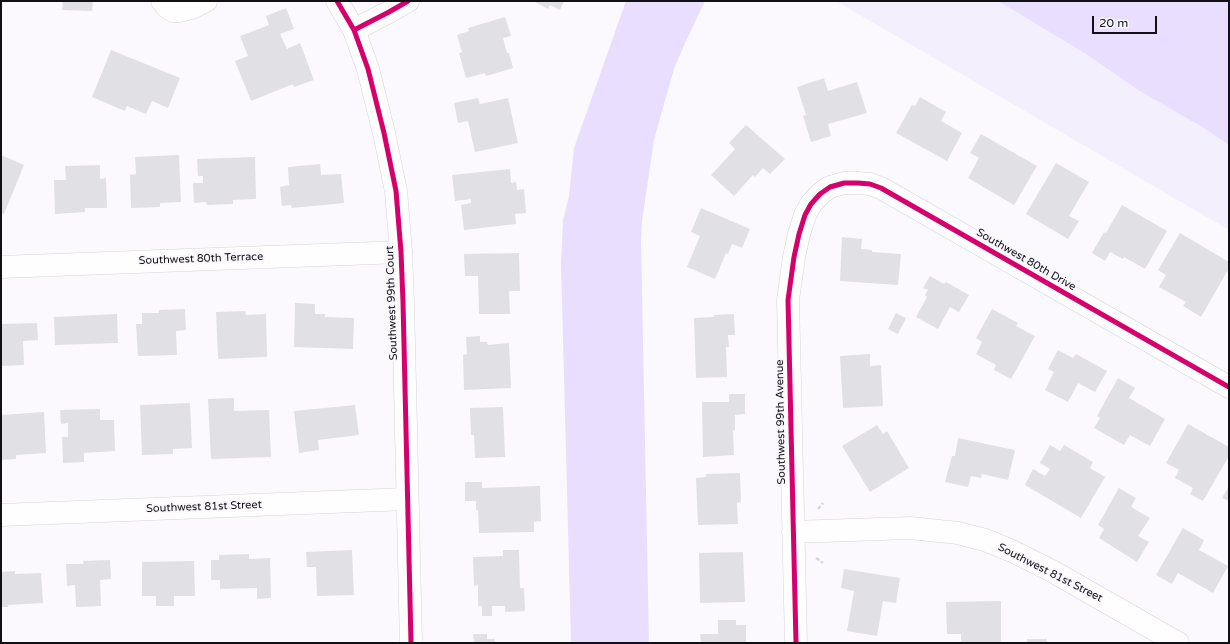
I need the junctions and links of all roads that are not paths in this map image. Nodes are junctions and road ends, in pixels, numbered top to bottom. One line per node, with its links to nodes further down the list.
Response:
1 (162, 1): 2 (street)
2 (206, 1)
3 (337, 1): 5 (street, Southwest 99th Court)
4 (408, 1): 5 (street)
5 (354, 30): 7 (street, Southwest 99th Court)
6 (811, 204): 9 (street, Southwest 80th Drive); 12 (street, Southwest 99th Avenue)
7 (401, 252): 8 (street, Southwest 80th Terrace); 10 (street, Southwest 99th Court)
8 (1, 267)
9 (1229, 387)
10 (407, 499): 11 (street, Southwest 81st Street); 13 (street, Southwest 99th Court)
11 (1, 514)
12 (793, 532): 14 (street, Southwest 99th Avenue); 15 (street, Southwest 81st Street)
13 (411, 643)
14 (796, 643)
15 (1178, 643)

